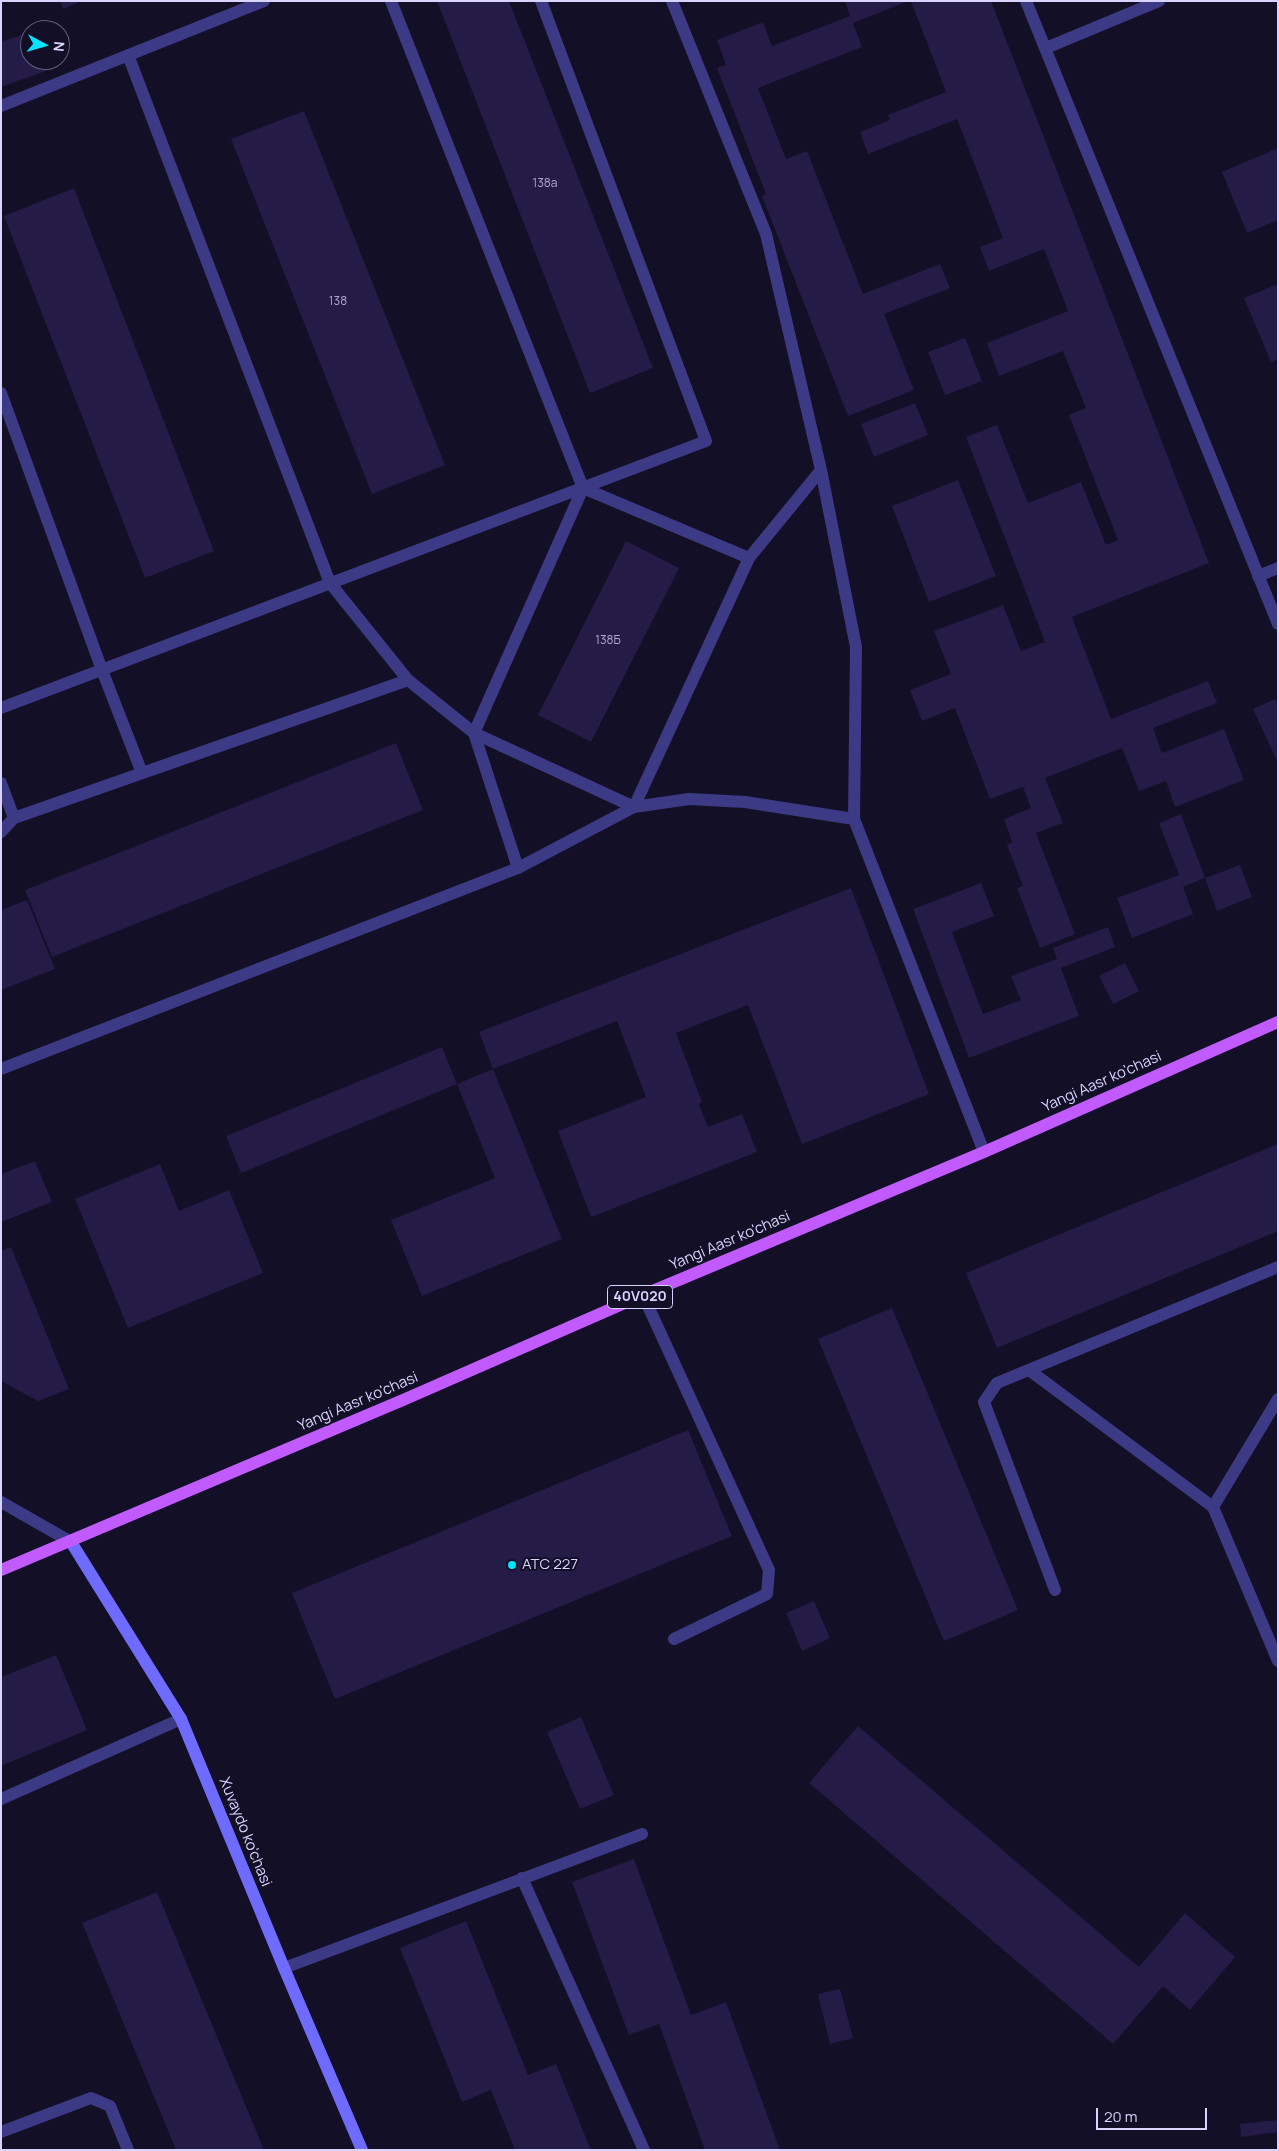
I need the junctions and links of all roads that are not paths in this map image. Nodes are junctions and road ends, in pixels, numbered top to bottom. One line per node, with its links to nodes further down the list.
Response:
1 (264, 1): 8 (street)
2 (391, 1): 12 (street)
3 (541, 1): 12 (street)
4 (672, 1): 11 (street)
5 (1026, 1): 7 (street)
6 (1159, 1): 7 (street)
7 (1046, 48): 15 (street)
8 (128, 55): 9 (street); 16 (street)
9 (1, 106)
10 (1, 393): 18 (street)
11 (821, 470): 13 (street); 26 (street)
12 (583, 488): 13 (street); 16 (street); 21 (street)
13 (749, 558): 24 (street)
14 (1278, 568): 15 (street)
15 (1258, 576): 17 (street)
16 (330, 583): 18 (street); 19 (street)
17 (1278, 624)
18 (102, 670): 20 (street); 22 (street)
19 (408, 680): 21 (street); 22 (street)
20 (1, 708)
21 (474, 733): 24 (street); 28 (street)
22 (142, 774): 25 (street)
23 (1, 783): 25 (street)
24 (634, 807): 26 (street); 28 (street)
25 (14, 818): 27 (street)
26 (854, 818): 31 (street)
27 (1, 832)
28 (518, 868): 30 (street)
29 (1278, 1022): 31 (main road, Yangi Aasr ko'chasi / 40V020)
30 (1, 1069)
31 (984, 1152): 33 (main road, Yangi Aasr ko'chasi / 40V020)
32 (1278, 1267): 34 (street)
33 (643, 1295): 38 (main road, Yangi Aasr ko'chasi / 40V020); 41 (street)
34 (1030, 1370): 37 (street); 40 (street)
35 (1278, 1399): 37 (street)
36 (1, 1502): 38 (street)
37 (1213, 1507): 42 (street)
38 (71, 1542): 39 (main road, Yangi Aasr ko'chasi / 40V020); 43 (street, Xuvaydo ko'chasi)
39 (1, 1570)
40 (1055, 1590)
41 (674, 1639)
42 (1278, 1661)
43 (181, 1719): 44 (street); 47 (street, Xuvaydo ko'chasi)
44 (1, 1799)
45 (642, 1834): 46 (street)
46 (522, 1878): 47 (street); 51 (street)
47 (284, 1968): 50 (street, Xuvaydo ko'chasi)
48 (1, 2132): 49 (street)
49 (128, 2150)
50 (362, 2150)
51 (644, 2150)

